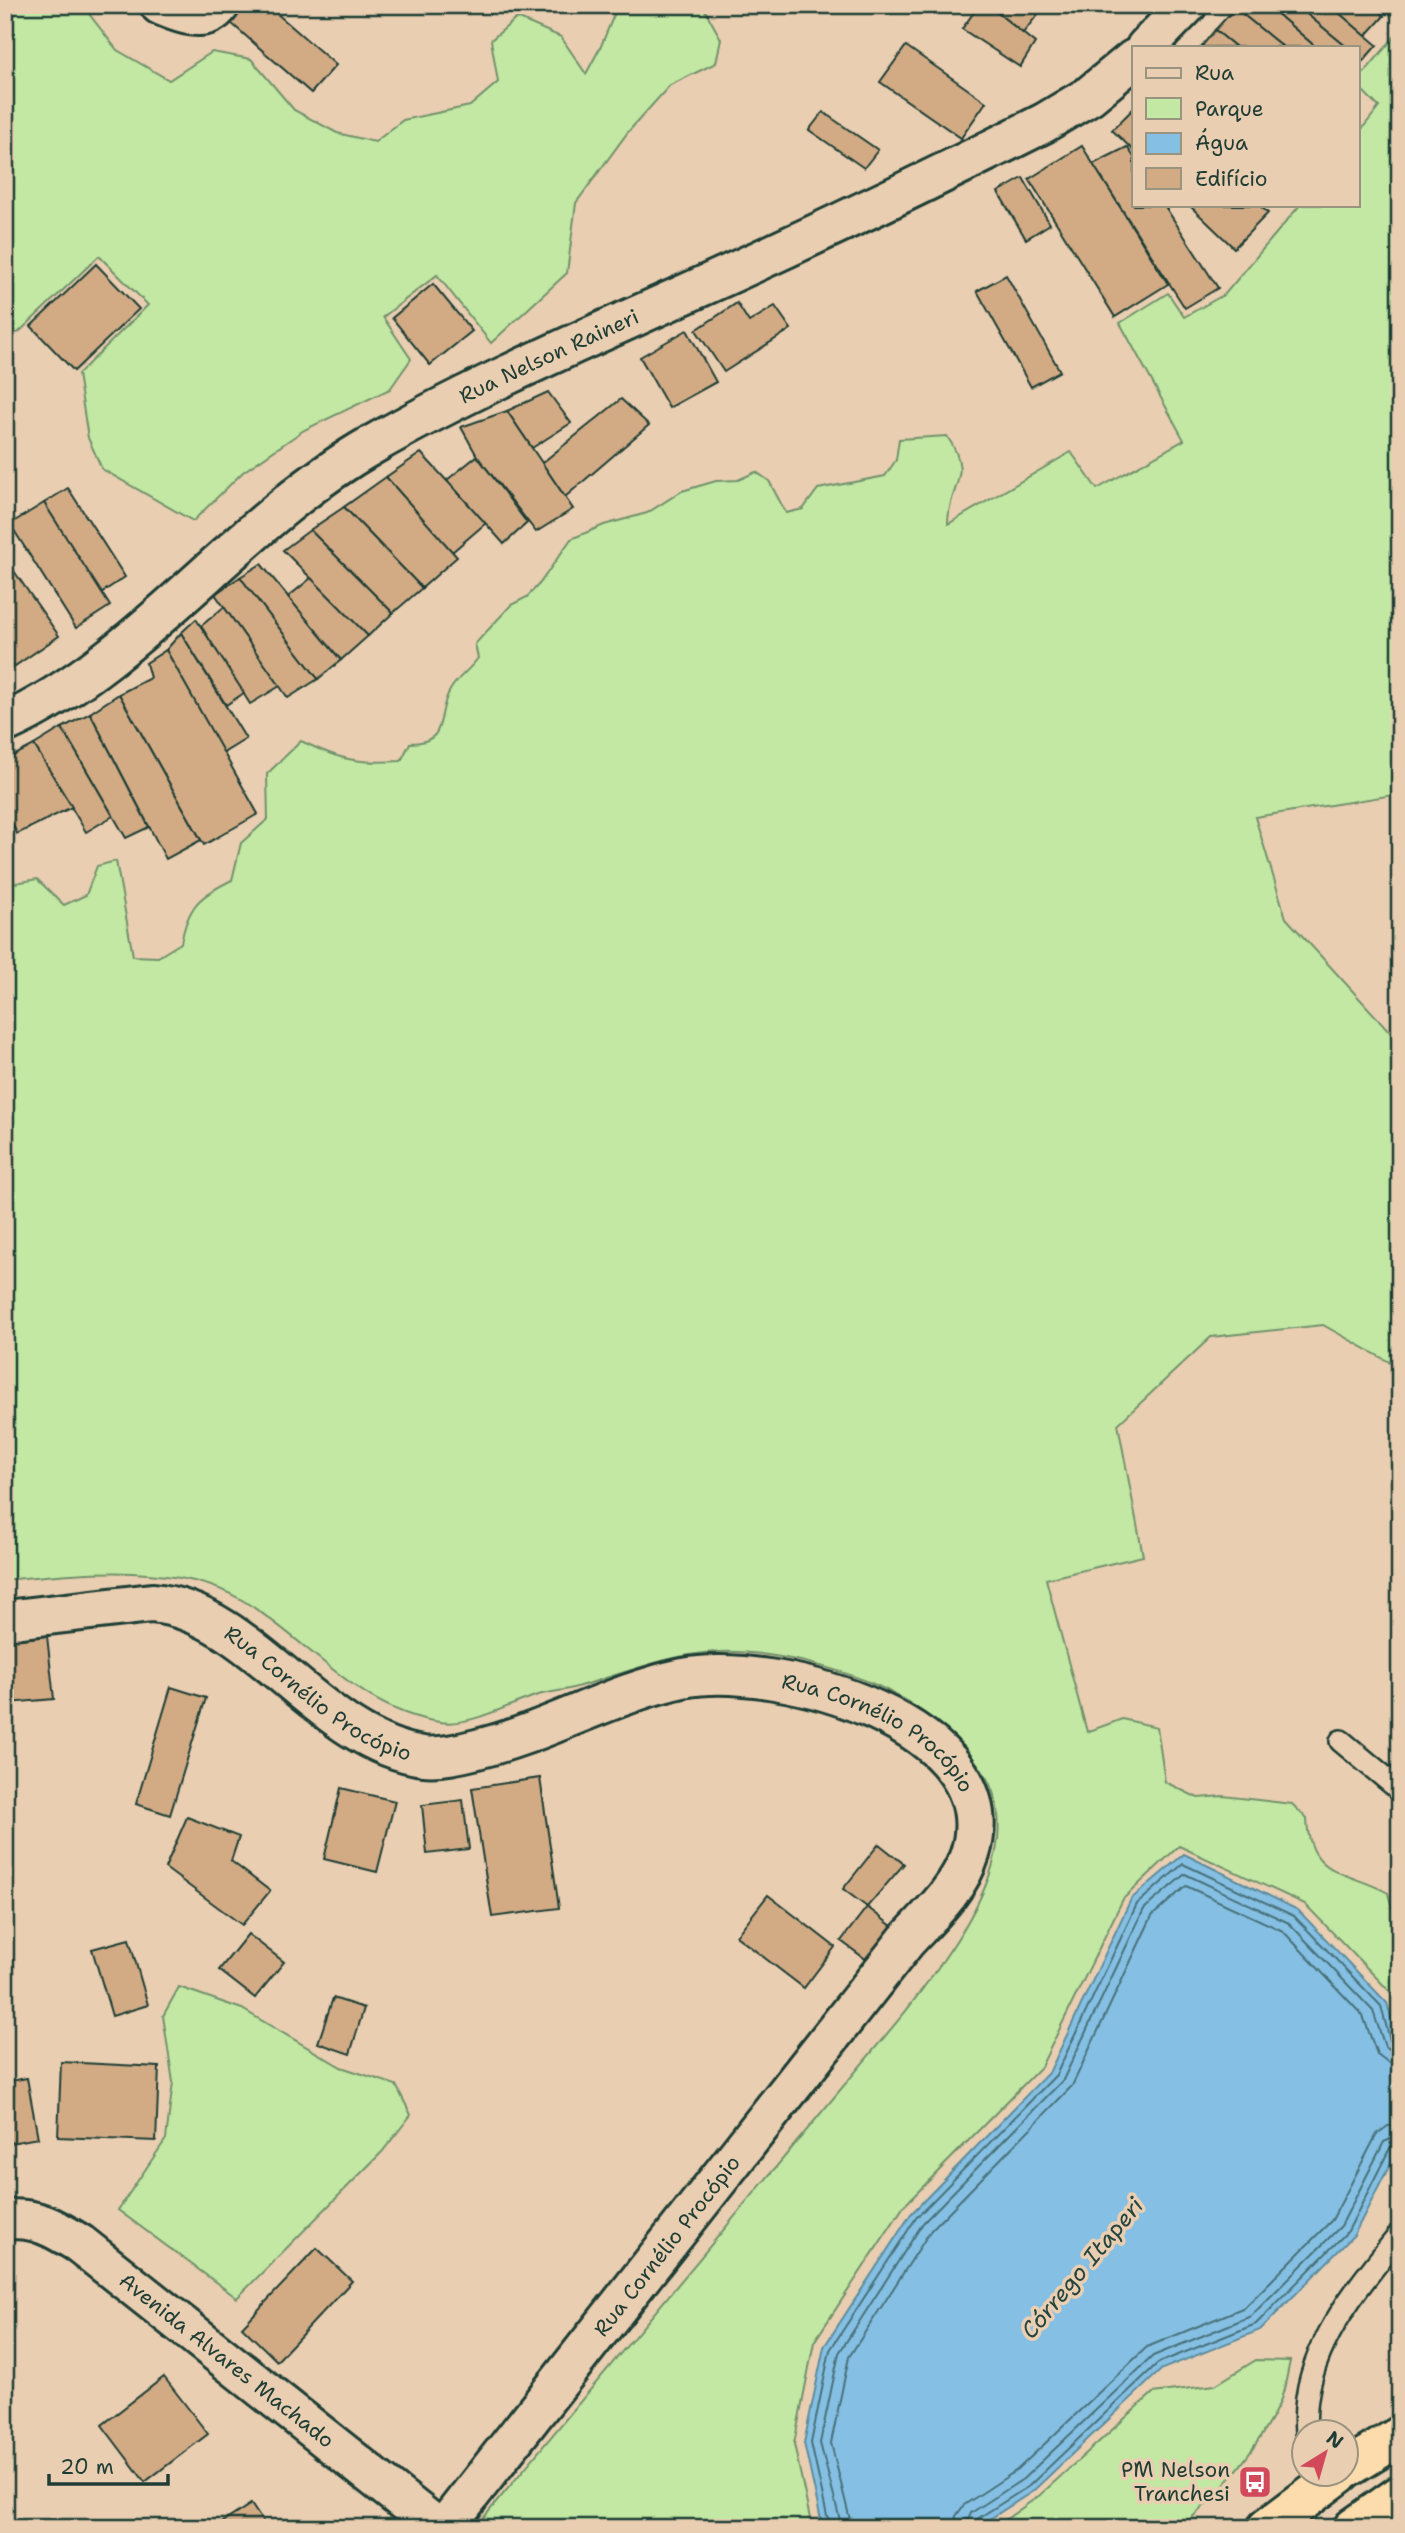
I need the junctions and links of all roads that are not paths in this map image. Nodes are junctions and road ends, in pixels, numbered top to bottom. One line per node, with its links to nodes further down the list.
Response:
1 (160, 5): 2 (street)
2 (220, 5)
3 (1187, 5): 4 (street)
4 (1147, 46)
5 (1132, 61): 6 (street, Rua Nelson Raineri)
6 (5, 723)
7 (5, 1620): 19 (street, Rua Cornélio Procópio)
8 (1341, 1741): 9 (lane)
9 (1400, 1790)
10 (5, 2220): 18 (street, Avenida Alvares Machado)
11 (1400, 2234): 12 (lane)
12 (1305, 2418)
13 (1400, 2436): 14 (highway)
14 (1360, 2460)
15 (1312, 2488): 20 (highway)
16 (1400, 2495): 17 (highway)
17 (1359, 2525)
18 (438, 2528)
19 (444, 2528)
20 (1267, 2528)

